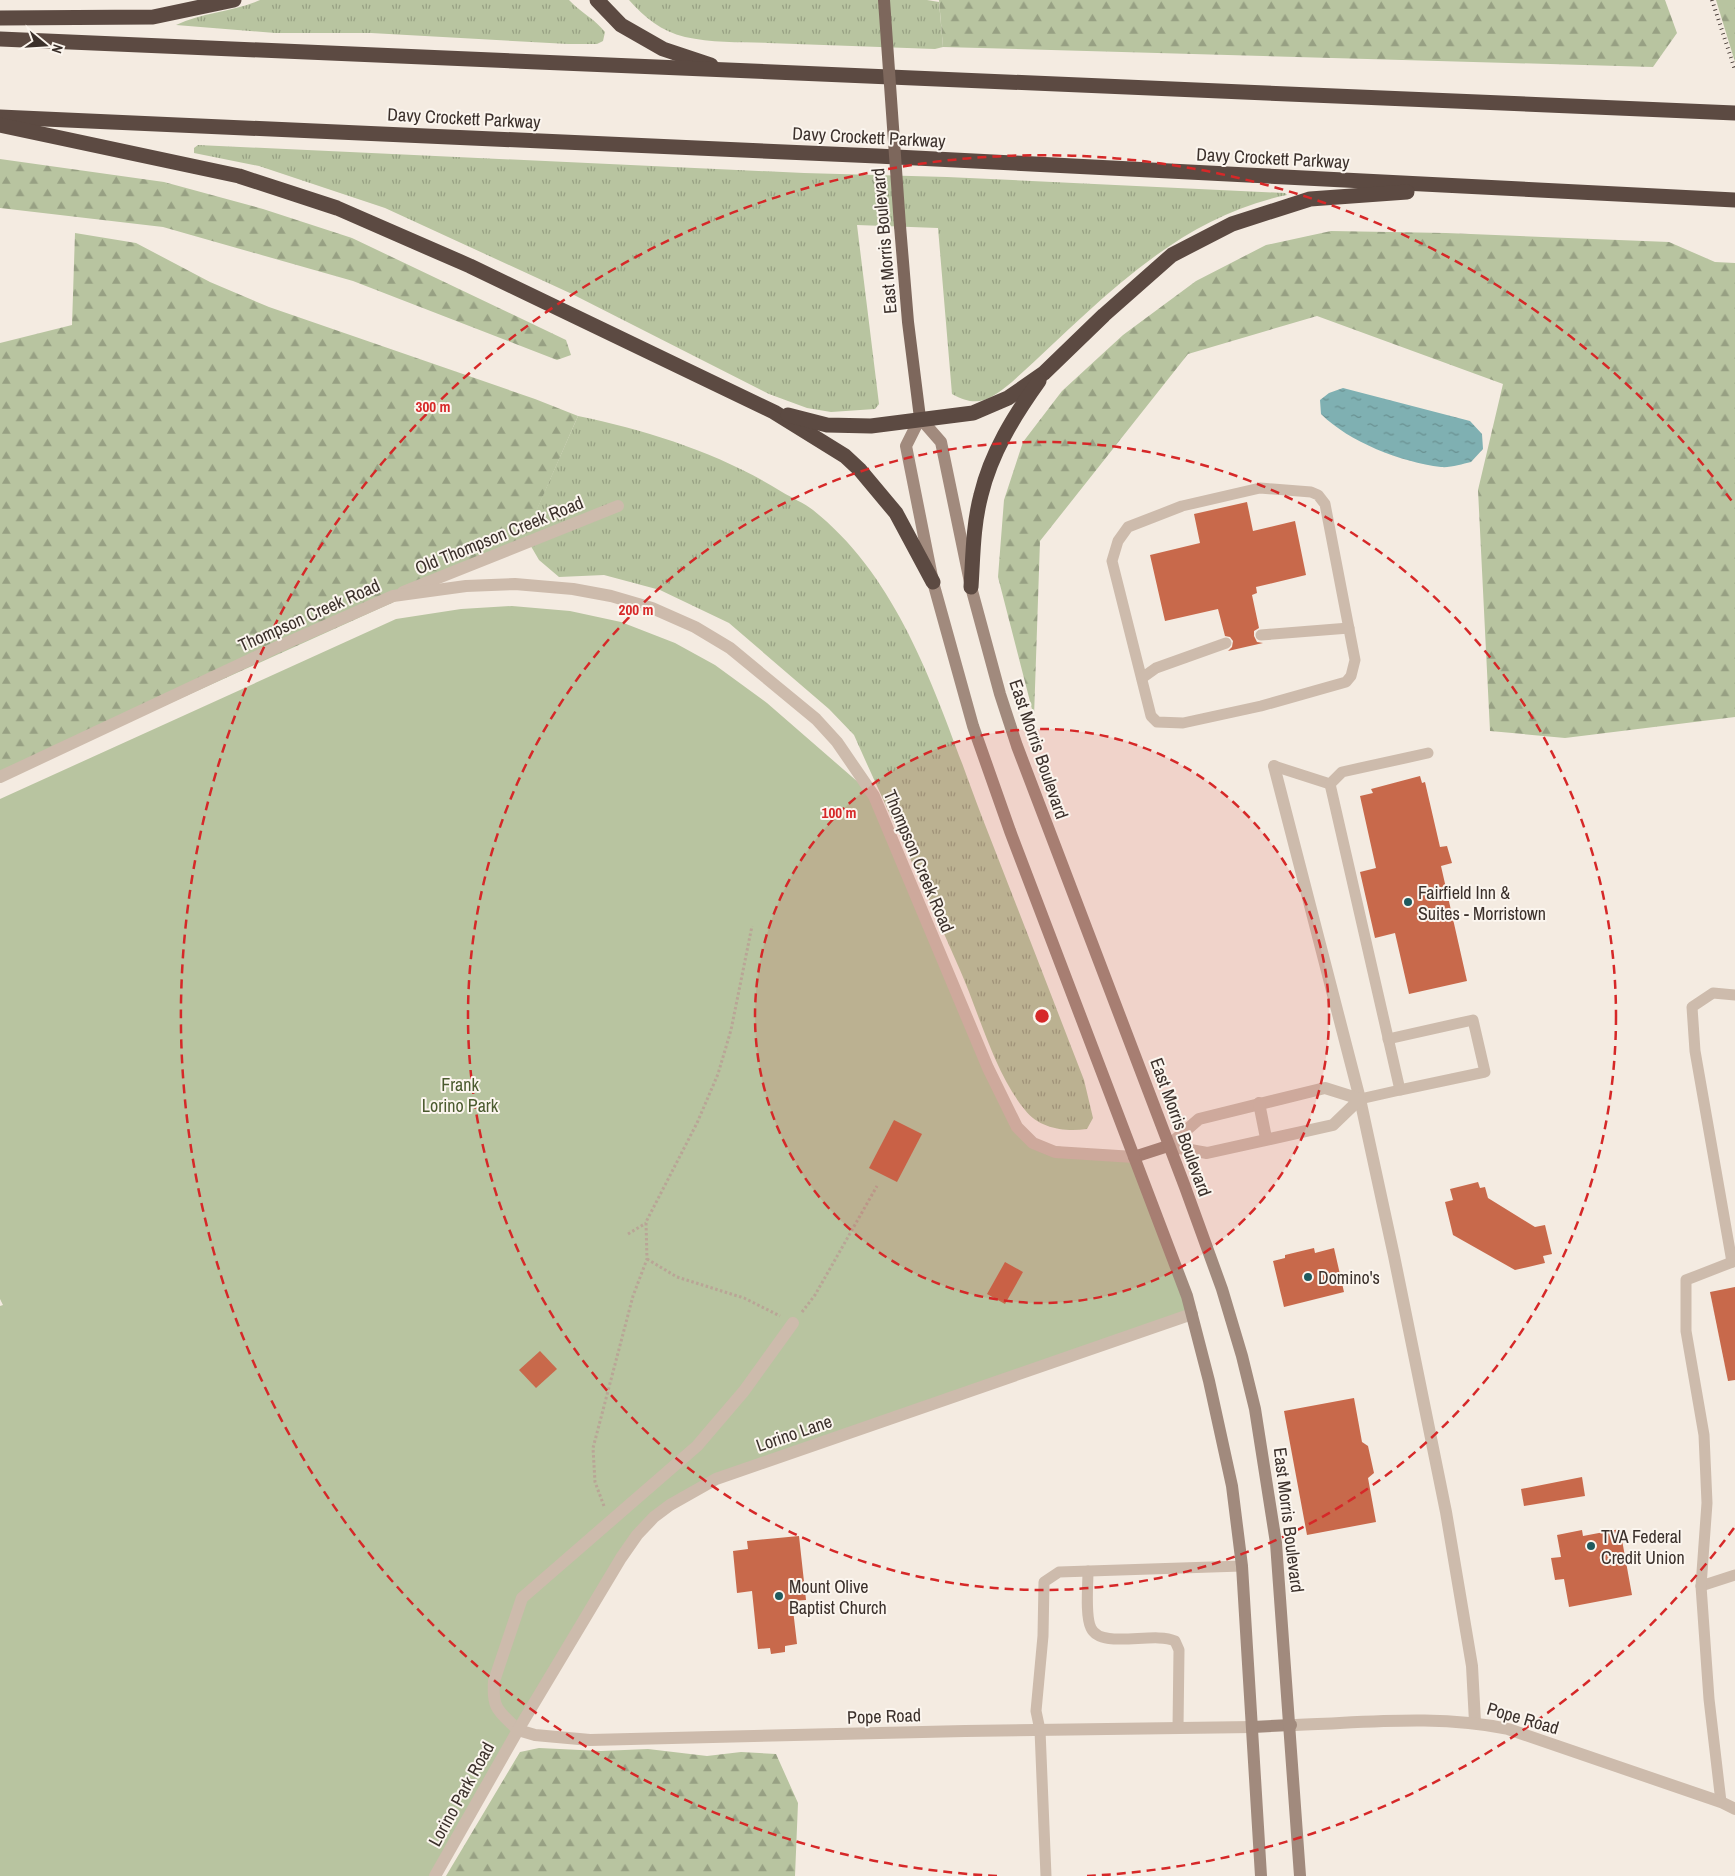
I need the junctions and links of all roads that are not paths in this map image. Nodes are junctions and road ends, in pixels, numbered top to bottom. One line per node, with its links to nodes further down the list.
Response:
1 (234, 0): 4 (highway)
2 (597, 0): 6 (highway)
3 (884, 0): 14 (main road, East Morris Boulevard, bridge)
4 (0, 18)
5 (0, 39): 6 (highway)
6 (729, 71): 7 (highway)
7 (1735, 113)
8 (0, 117): 10 (highway, Davy Crockett Parkway)
9 (0, 125): 13 (highway)
10 (1468, 187): 11 (highway, Davy Crockett Parkway); 12 (highway)
11 (1735, 200)
12 (1044, 373): 14 (highway); 17 (highway)
13 (774, 412): 14 (highway); 16 (highway)
14 (920, 418): 16 (main road); 17 (main road, East Morris Boulevard)
15 (618, 506): 18 (street, Old Thompson Creek Road)
16 (933, 582): 34 (main road)
17 (972, 587): 33 (main road, East Morris Boulevard)
18 (393, 596): 25 (street, Thompson Creek Road); 34 (street, Thompson Creek Road)
19 (1349, 628): 20 (lane); 22 (lane); 22 (lane)
20 (1261, 635)
21 (1226, 643): 22 (lane)
22 (1142, 678)
23 (1428, 753): 26 (lane)
24 (1274, 766): 26 (lane); 30 (street)
25 (0, 777)
26 (1330, 784): 28 (lane)
27 (1735, 994): 35 (lane)
28 (1388, 1039): 29 (lane); 29 (lane)
29 (1400, 1090): 30 (lane)
30 (1360, 1099): 31 (street); 32 (street); 42 (street)
31 (1259, 1103): 32 (street); 33 (street)
32 (1266, 1138): 33 (street)
33 (1168, 1146): 34 (main road); 43 (main road, East Morris Boulevard)
34 (1134, 1157): 36 (main road)
35 (1734, 1261): 41 (lane)
36 (1192, 1314): 38 (main road); 46 (street, Lorino Lane)
37 (793, 1322): 46 (street)
38 (1242, 1566): 39 (lane); 44 (main road)
39 (1088, 1570): 45 (lane); 47 (lane)
40 (1735, 1574): 41 (lane)
41 (1701, 1586): 48 (lane)
42 (1475, 1722): 43 (street, Pope Road); 48 (street, Pope Road)
43 (1291, 1725): 44 (main road); 53 (main road, East Morris Boulevard)
44 (1253, 1727): 45 (street, Pope Road); 52 (main road)
45 (1178, 1728): 47 (street, Pope Road)
46 (518, 1730): 47 (street, Pope Road); 50 (street, Lorino Park Road)
47 (1040, 1730): 51 (lane)
48 (1721, 1802): 49 (street, Pope Road)
49 (1735, 1809)
50 (435, 1876)
51 (1046, 1876)
52 (1262, 1876)
53 (1300, 1876)

